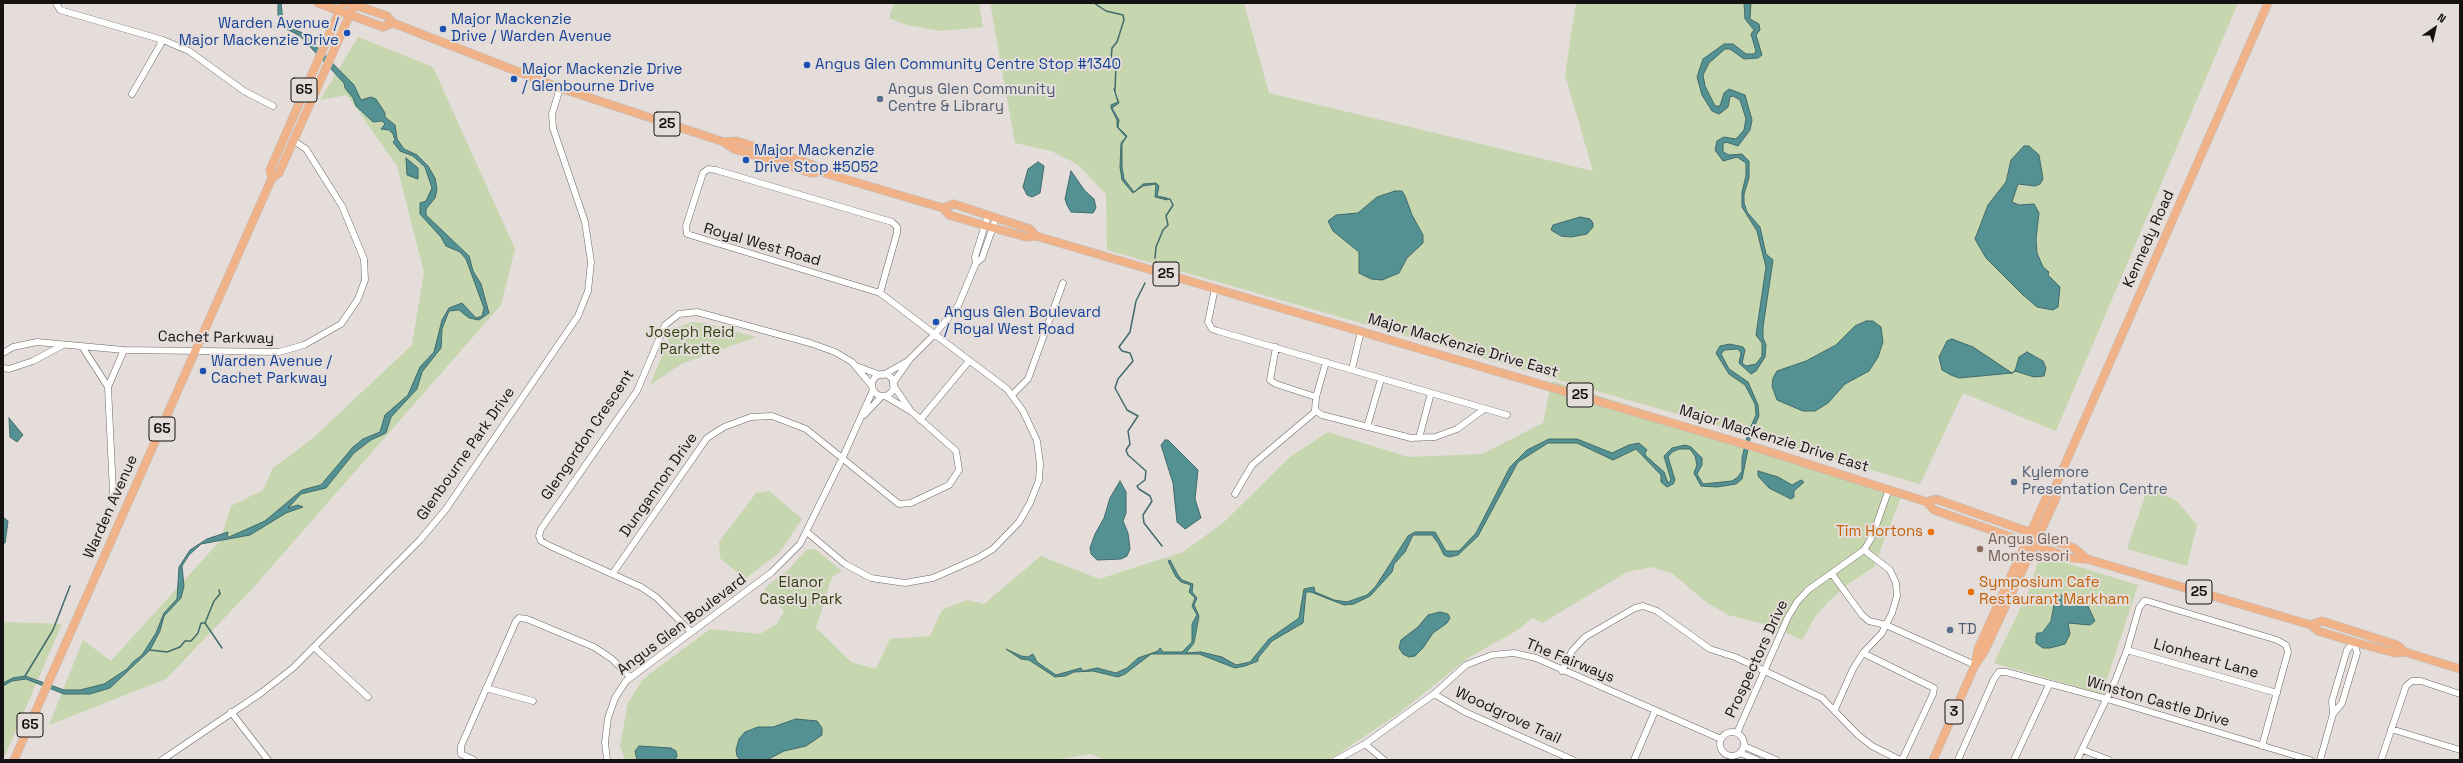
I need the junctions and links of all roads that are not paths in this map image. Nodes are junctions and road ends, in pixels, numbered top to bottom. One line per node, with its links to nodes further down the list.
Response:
1 (56, 3): 8 (street)
2 (318, 3): 5 (main road, Major MacKenzie Drive East / 25)
3 (2268, 3): 53 (main road, Kennedy Road / 3)
4 (353, 4): 6 (main road, Warden Avenue / 65); 7 (main road, Major MacKenzie Drive East / 25)
5 (341, 7): 6 (main road, Major MacKenzie Drive East / 25); 13 (main road, Warden Avenue / 65)
6 (350, 15): 7 (main road, Major MacKenzie Drive East / 25); 12 (main road, Warden Avenue / 65)
7 (393, 23): 9 (main road, Major MacKenzie Drive East / 25)
8 (163, 40): 10 (street); 11 (street)
9 (560, 88): 14 (main road, Major MacKenzie Drive East / 25); 71 (street, Glenbourne Park Drive)
10 (132, 94)
11 (273, 106)
12 (294, 141): 13 (main road, Warden Avenue / 65); 27 (street, Cachet Parkway)
13 (272, 178): 27 (main road, Warden Avenue / 65)
14 (943, 208): 15 (main road, Major MacKenzie Drive East / 25); 16 (main road, Major MacKenzie Drive East / 25)
15 (992, 216): 16 (street); 17 (main road, Major MacKenzie Drive East / 25)
16 (989, 227): 17 (main road, Major MacKenzie Drive East / 25); 22 (street)
17 (1036, 236): 19 (main road, Major MacKenzie Drive East / 25)
18 (1063, 283): 41 (street)
19 (1215, 288): 21 (main road, Major MacKenzie Drive East / 25); 24 (street)
20 (880, 293): 20 (street, Royal West Road); 22 (street, Royal West Road)
21 (1361, 331): 34 (street); 54 (main road, Major MacKenzie Drive East / 25)
22 (934, 335): 29 (street); 30 (street, Royal West Road)
23 (64, 344): 25 (street, Cachet Parkway); 28 (street, Cachet Parkway); 33 (street)
24 (1276, 347): 31 (street); 43 (street)
25 (83, 348): 26 (street, Cachet Parkway); 38 (street)
26 (124, 350): 27 (street, Cachet Parkway); 38 (street)
27 (196, 352): 102 (main road, Warden Avenue / 65)
28 (3, 353)
29 (910, 359): 35 (street); 37 (street)
30 (969, 361): 41 (street, Royal West Road); 49 (street)
31 (1326, 362): 34 (street); 43 (street)
32 (858, 367): 35 (street, Glengordon Crescent); 39 (street, Glengordon Crescent); 65 (street, Glengordon Crescent)
33 (3, 368)
34 (1352, 369): 36 (street)
35 (882, 375): 37 (street); 39 (street)
36 (1381, 379): 40 (street); 50 (street)
37 (893, 384): 42 (street); 46 (street)
38 (108, 387): 55 (street)
39 (872, 388): 42 (street); 48 (street, Angus Glen Boulevard)
40 (1431, 393): 44 (street); 51 (street)
41 (1012, 395): 58 (street, Royal West Road)
42 (883, 396): 46 (street); 48 (street, Angus Glen Boulevard)
43 (1316, 397): 45 (street)
44 (1483, 410): 47 (street); 51 (street)
45 (1316, 411): 50 (street); 56 (street)
46 (912, 412): 49 (street)
47 (1507, 416)
48 (860, 420): 52 (street, Angus Glen Boulevard)
49 (920, 420): 52 (street)
50 (1366, 427): 51 (street)
51 (1419, 438)
52 (842, 460): 58 (street, Angus Glen Boulevard); 65 (street, Dungannon Drive)
53 (2055, 487): 59 (main road, Kennedy Road / 3); 60 (main road, Kennedy Road / 3)
54 (1889, 490): 57 (main road, Major MacKenzie Drive East / 25); 63 (street, Prospectors Drive)
55 (112, 493)
56 (1235, 494)
57 (1927, 502): 59 (main road, Major MacKenzie Drive East / 25); 61 (main road, Major MacKenzie Drive East / 25)
58 (807, 532): 69 (street, Angus Glen Boulevard)
59 (2029, 534): 60 (main road, Major MacKenzie Drive East / 25); 61 (main road, Kennedy Road / 3)
60 (2038, 537): 62 (main road, Kennedy Road / 3); 64 (main road, Major MacKenzie Drive East / 25)
61 (2025, 543): 62 (main road, Major MacKenzie Drive East / 25); 75 (main road, Kennedy Road / 3)
62 (2034, 546): 64 (main road, Major MacKenzie Drive East / 25); 75 (main road, Kennedy Road / 3)
63 (1864, 550): 66 (street, Prospectors Drive); 67 (street)
64 (2087, 559): 68 (main road, Major MacKenzie Drive East / 25)
65 (613, 573): 69 (street, Glengordon Crescent)
66 (1832, 574): 67 (street); 77 (street, Prospectors Drive)
67 (1886, 625): 74 (street); 75 (street)
68 (2311, 625): 70 (main road, Major MacKenzie Drive East / 25); 73 (main road, Major MacKenzie Drive East / 25)
69 (691, 632): 79 (street, Angus Glen Boulevard)
70 (2354, 642): 73 (main road, Major MacKenzie Drive East / 25); 91 (street); 91 (street)
71 (314, 647): 85 (street); 90 (street, Glenbourne Park Drive)
72 (2128, 650): 82 (street, Lionheart Lane); 82 (street); 86 (street)
73 (2405, 652): 76 (main road, Major MacKenzie Drive East / 25)
74 (1864, 653): 88 (street); 113 (street)
75 (1975, 665): 114 (main road, Kennedy Road / 3)
76 (2460, 669)
77 (1765, 670): 78 (street); 88 (street); 93 (street, Prospectors Drive)
78 (1562, 671): 83 (street, The Fairways); 89 (street, The Fairways)
79 (630, 677): 81 (street); 106 (street, Angus Glen Boulevard)
80 (2049, 685): 86 (street, Winston Castle Drive); 115 (street, Winston Castle Drive); 116 (street)
81 (486, 688): 87 (street); 105 (street)
82 (2277, 693): 97 (street)
83 (1434, 694): 95 (street, The Fairways); 109 (street, Woodgrove Trail)
84 (2460, 694): 92 (street)
85 (368, 697)
86 (2107, 699): 97 (street, Winston Castle Drive); 98 (street)
87 (533, 701)
88 (1835, 709): 113 (street)
89 (1656, 711): 94 (street, The Fairways); 110 (street)
90 (231, 712): 103 (street, Glenbourne Park Drive); 104 (street)
91 (2334, 714): 120 (street)
92 (2391, 729): 99 (street); 121 (street)
93 (1737, 733): 94 (street); 96 (street)
94 (1721, 739): 101 (street)
95 (1365, 744): 107 (street, The Fairways); 108 (street)
96 (1744, 746): 100 (street); 112 (street)
97 (2262, 746): 119 (street, Winston Castle Drive)
98 (2083, 750): 117 (street); 118 (street)
99 (2460, 750)
100 (1740, 753): 101 (street); 111 (street)
101 (1728, 758)
102 (14, 760)
103 (162, 760)
104 (268, 760)
105 (474, 760)
106 (607, 760)
107 (1336, 760)
108 (1384, 760)
109 (1573, 760)
110 (1634, 760)
111 (1757, 760)
112 (1776, 760)
113 (1901, 760)
114 (1933, 760)
115 (1958, 760)
116 (2014, 760)
117 (2077, 760)
118 (2109, 760)
119 (2310, 760)
120 (2320, 760)
121 (2381, 760)

